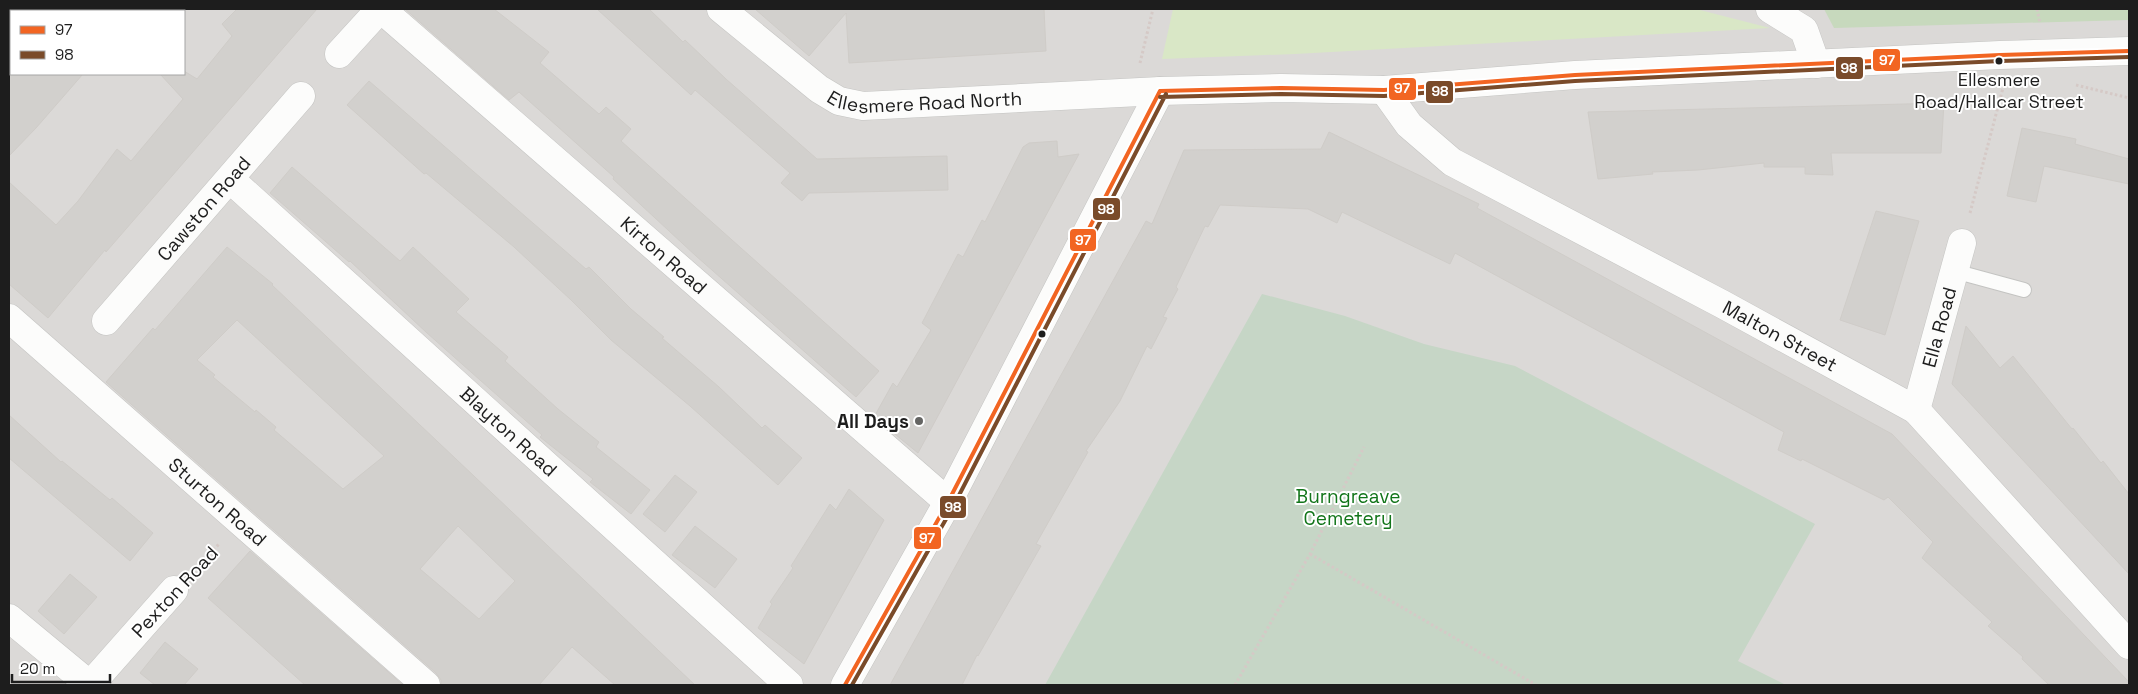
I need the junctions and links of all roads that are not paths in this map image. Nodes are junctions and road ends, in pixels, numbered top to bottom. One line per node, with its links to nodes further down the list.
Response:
1 (380, 9): 5 (street); 17 (street, Kirton Road)
2 (721, 9): 8 (street, Ellesmere Road North)
3 (1770, 9): 6 (street)
4 (2129, 51): 6 (street, Ellesmere Road North)
5 (339, 54)
6 (1816, 64): 7 (street, Ellesmere Road North)
7 (1384, 90): 8 (street, Ellesmere Road North); 16 (street, Malton Street)
8 (1160, 91): 17 (street)
9 (301, 96): 10 (street, Cawston Road)
10 (230, 178): 15 (street, Cawston Road); 23 (street, Blayton Road)
11 (1962, 243): 12 (street, Ella Road)
12 (1954, 271): 13 (lane); 16 (street, Ella Road)
13 (2024, 290)
14 (9, 318): 22 (street, Sturton Road)
15 (106, 321)
16 (1916, 410): 20 (street, Malton Street)
17 (948, 502): 24 (street)
18 (174, 590): 21 (street, Pexton Road)
19 (9, 618): 21 (street)
20 (2129, 645)
21 (90, 685)
22 (426, 685)
23 (789, 685)
24 (845, 685)

